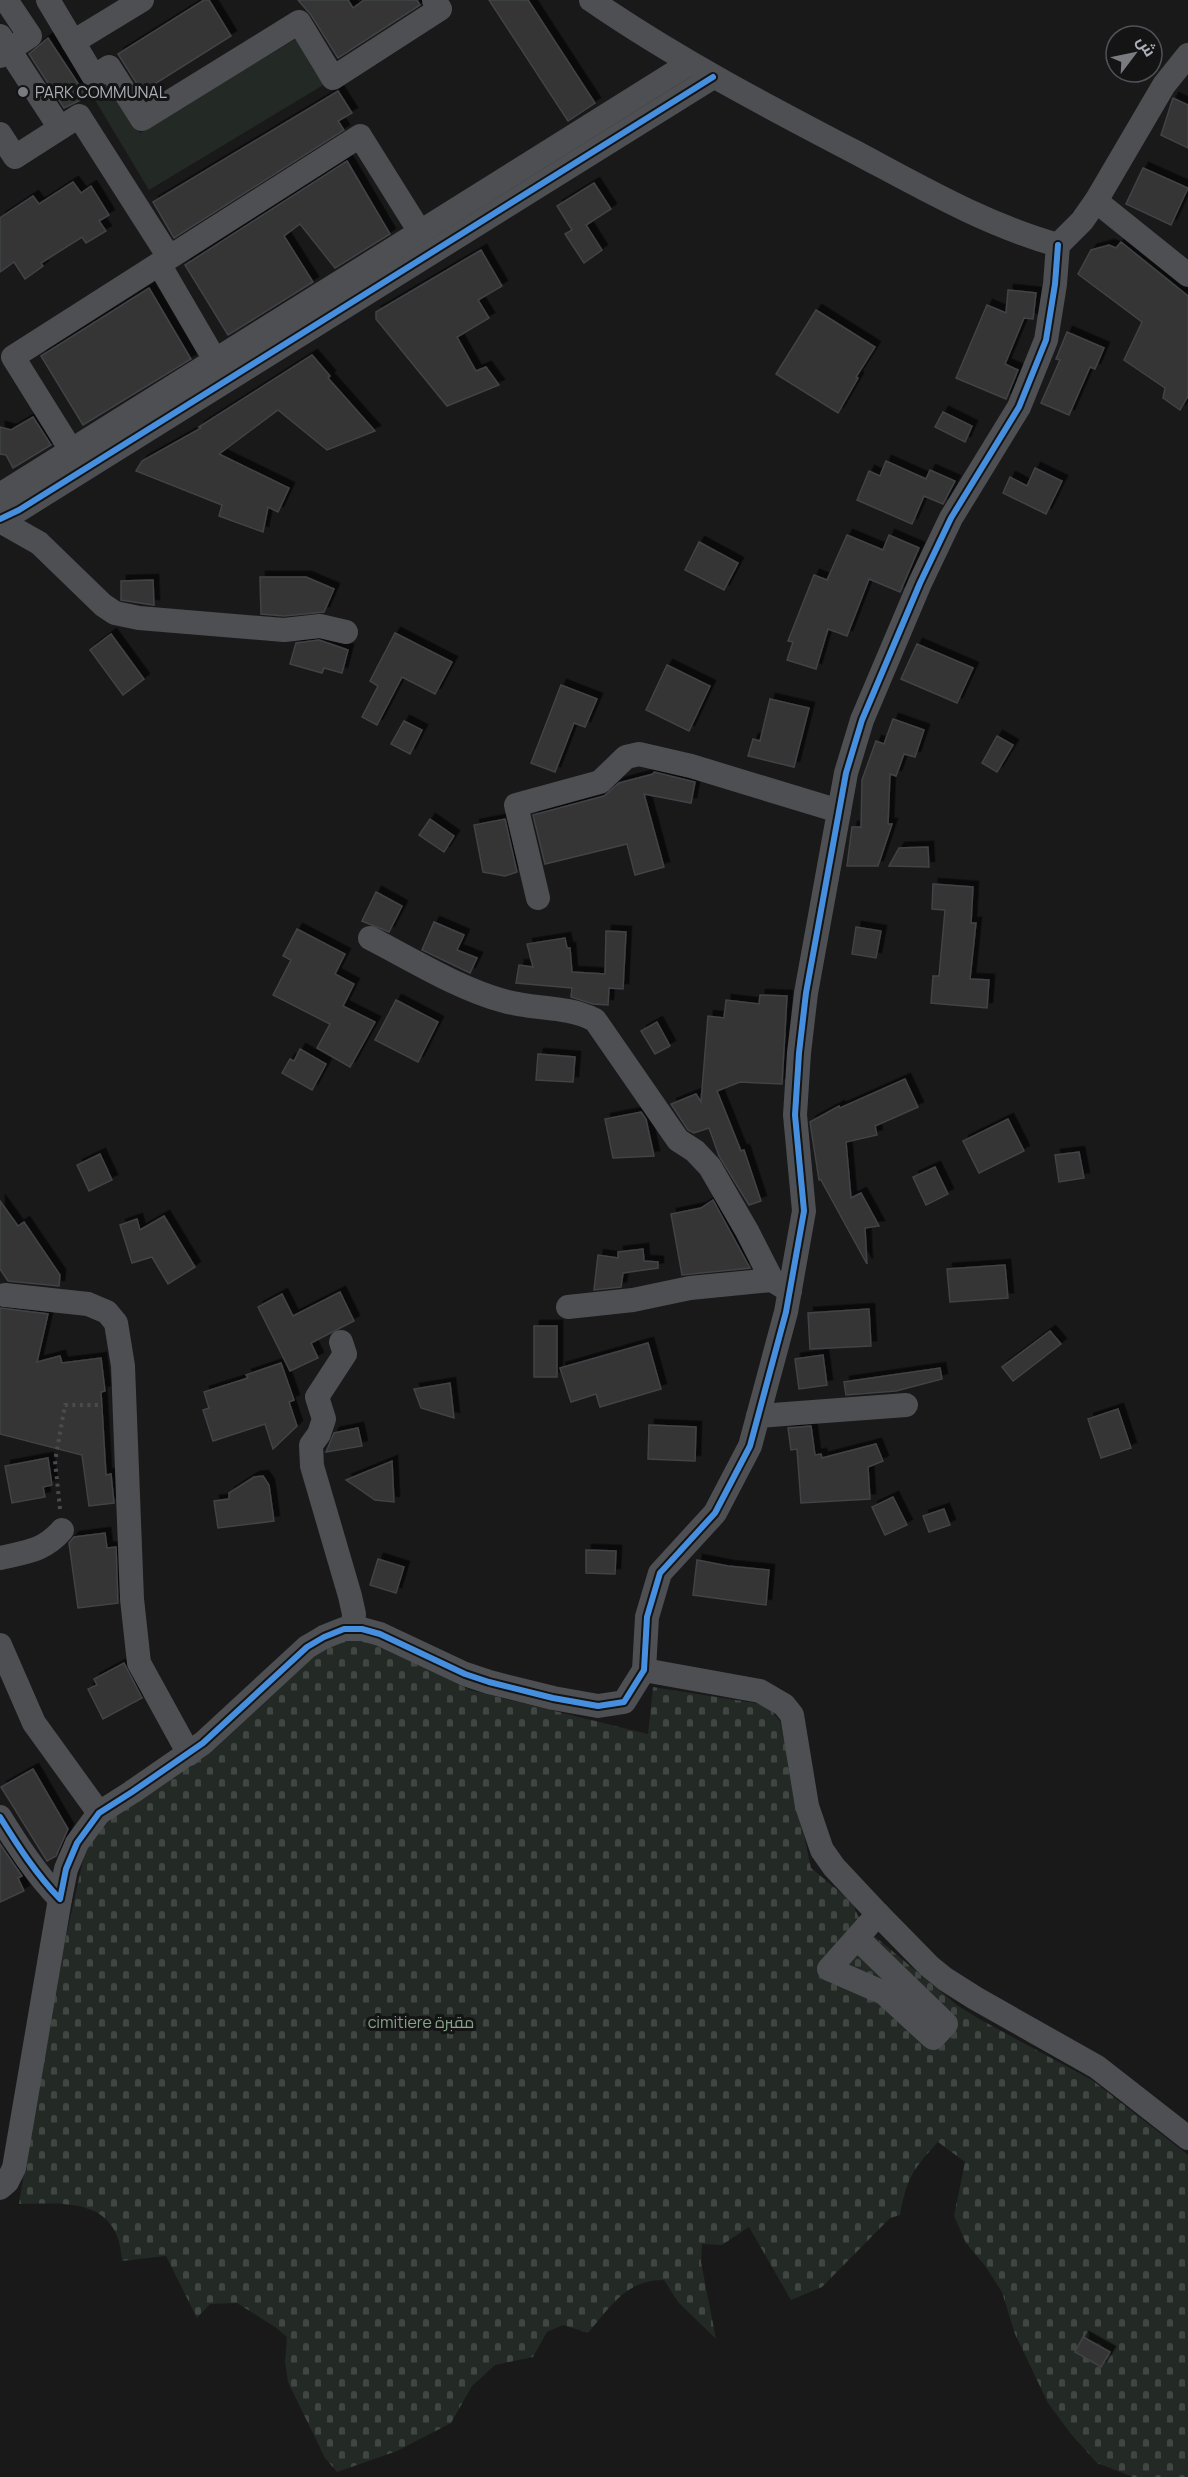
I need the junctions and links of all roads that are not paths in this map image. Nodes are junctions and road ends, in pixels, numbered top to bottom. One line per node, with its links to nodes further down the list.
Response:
1 (6, 0): 7 (street)
2 (48, 0): 6 (street)
3 (142, 0): 6 (street)
4 (434, 0): 6 (street)
5 (591, 0): 9 (street)
6 (73, 42)
7 (3, 47): 11 (street)
8 (1188, 55): 13 (street)
9 (690, 63): 10 (street); 14 (street)
10 (713, 77): 15 (street); 21 (street)
11 (60, 128): 12 (street); 16 (street)
12 (0, 134)
13 (1096, 201): 15 (street); 17 (street)
14 (420, 232): 16 (street); 18 (street)
15 (1058, 245): 23 (street)
16 (164, 260): 18 (street); 19 (street)
17 (1188, 275)
18 (215, 360): 19 (street)
19 (71, 450): 20 (street)
20 (0, 495)
21 (0, 520): 22 (street)
22 (346, 632)
23 (839, 811): 24 (street); 26 (street)
24 (538, 898)
25 (370, 938): 26 (street)
26 (781, 1286): 28 (street); 31 (street)
27 (5, 1294): 37 (street)
28 (568, 1307)
29 (341, 1342): 34 (street)
30 (906, 1405): 31 (street)
31 (758, 1416): 36 (street)
32 (62, 1530): 33 (street)
33 (0, 1558)
34 (353, 1629): 36 (street); 37 (street)
35 (0, 1645): 38 (street)
36 (644, 1670): 41 (street)
37 (189, 1754): 38 (street)
38 (99, 1813): 40 (street)
39 (0, 1817): 40 (street)
40 (60, 1899): 44 (street)
41 (878, 1914): 42 (street); 43 (street)
42 (857, 1938): 42 (street)
43 (1188, 2138)
44 (0, 2188)

